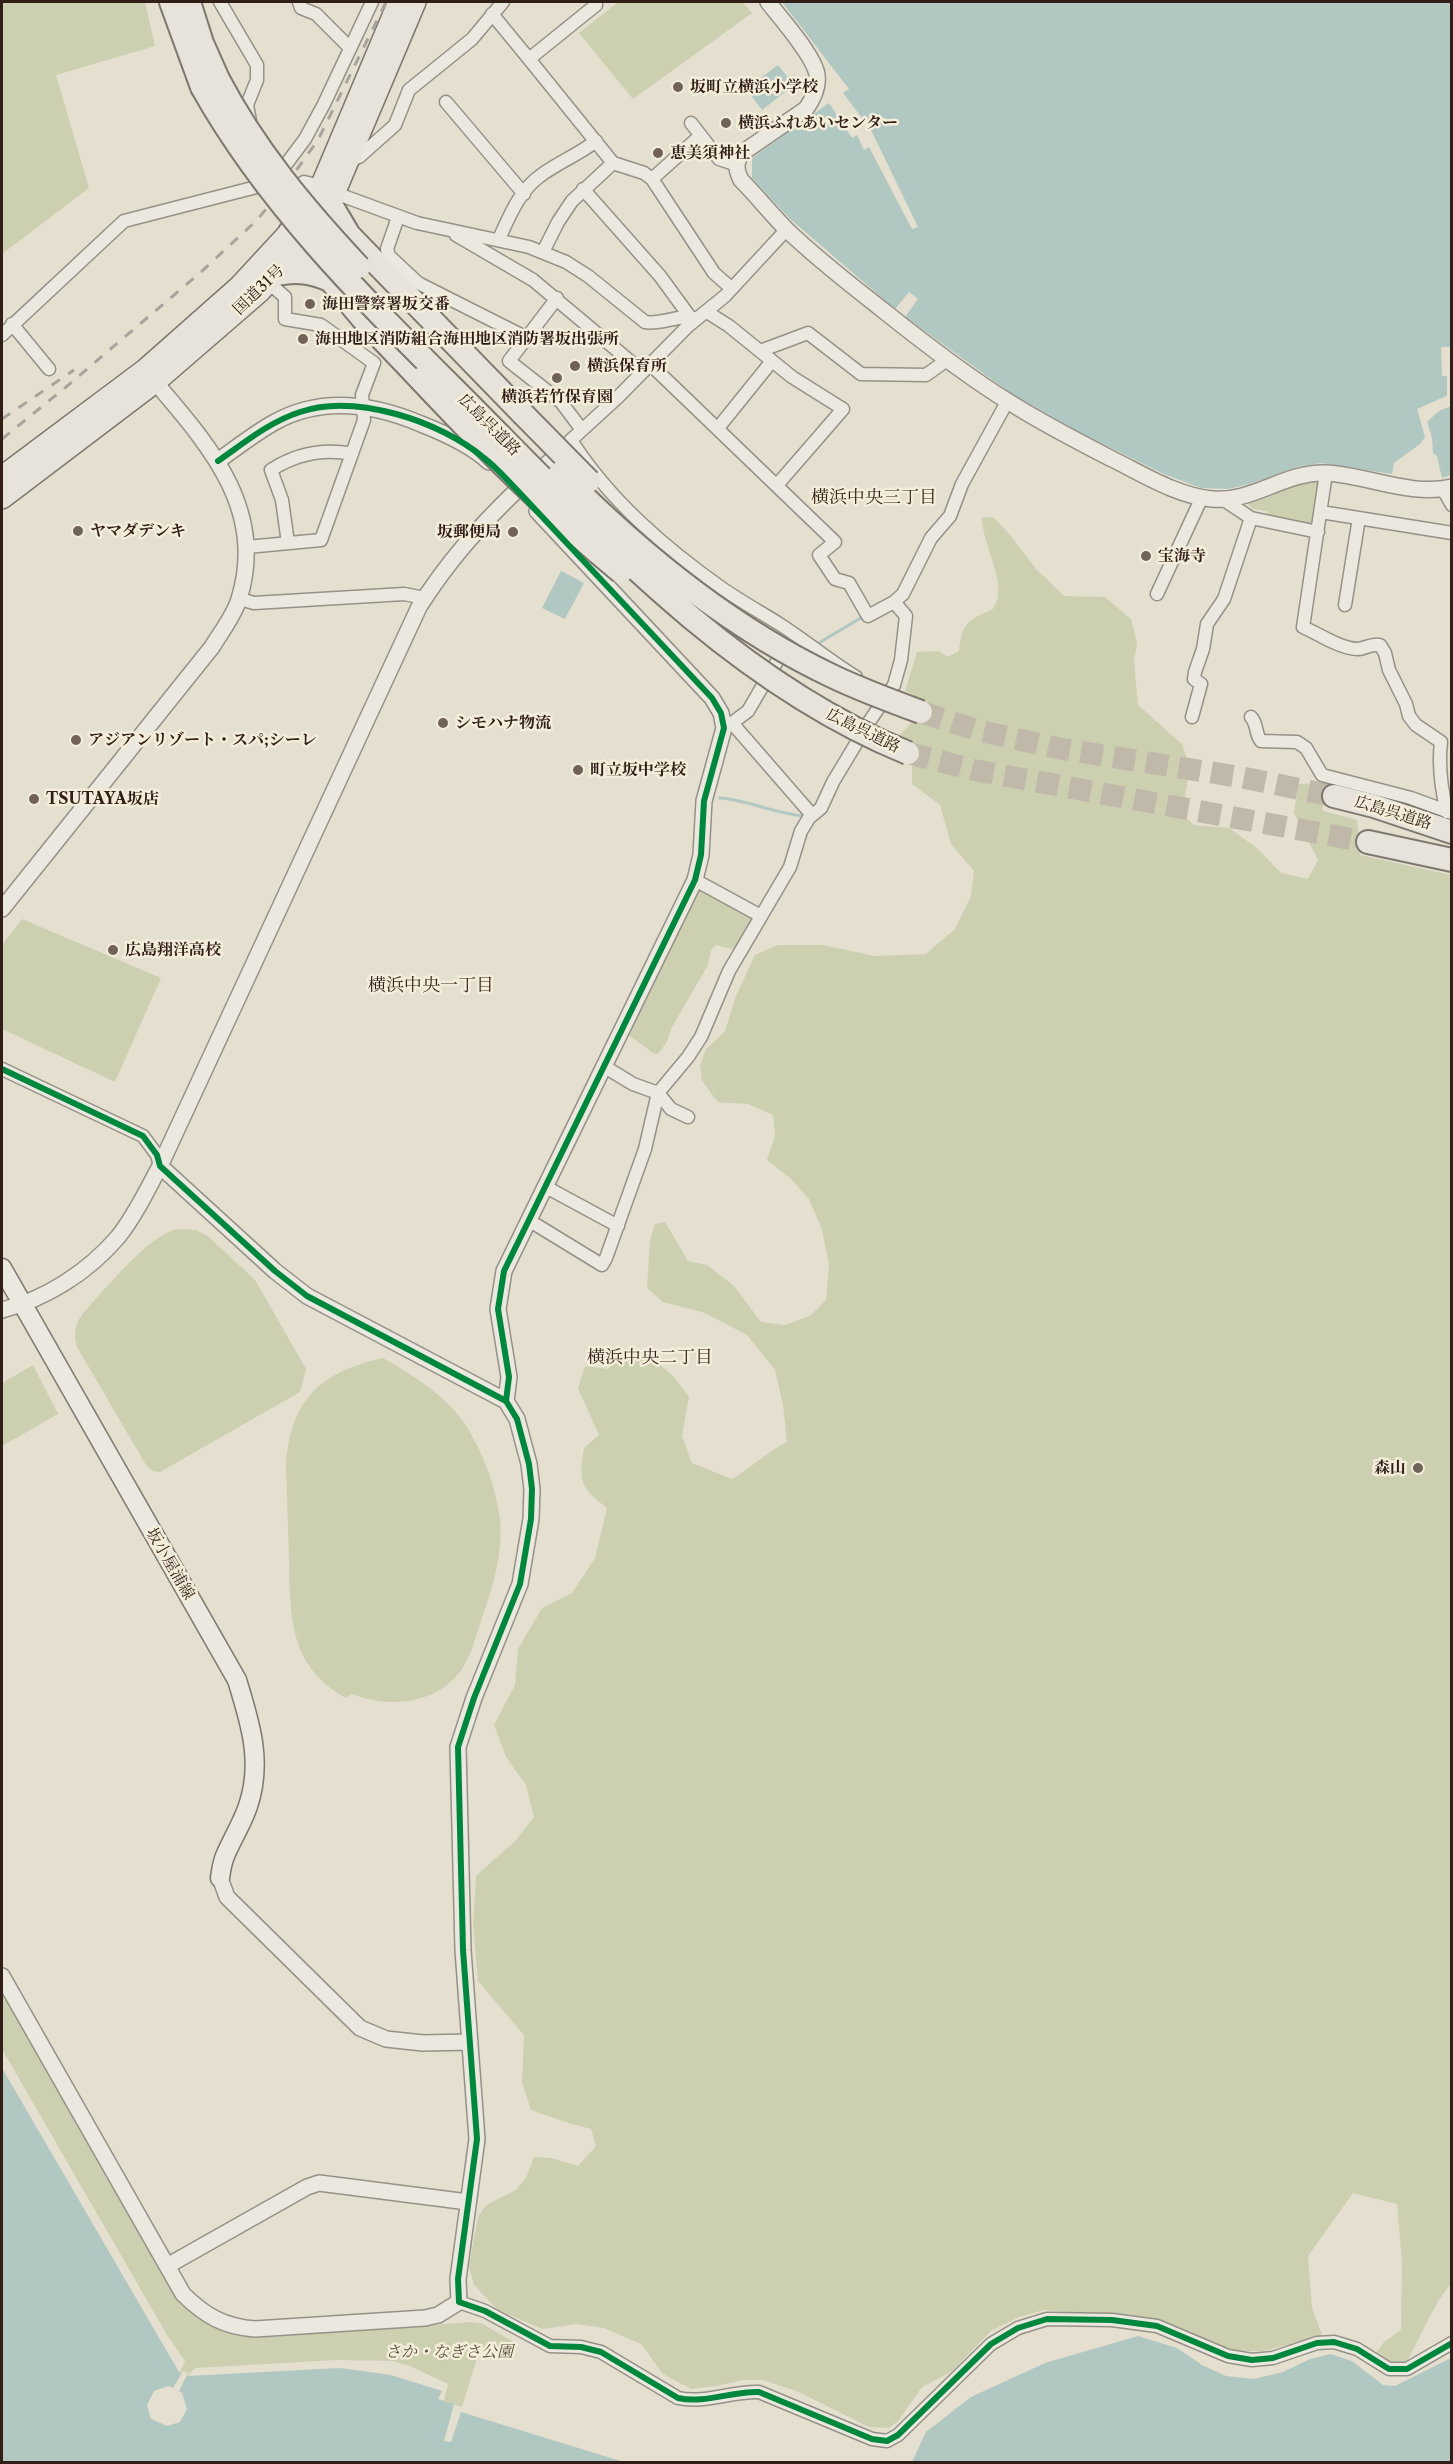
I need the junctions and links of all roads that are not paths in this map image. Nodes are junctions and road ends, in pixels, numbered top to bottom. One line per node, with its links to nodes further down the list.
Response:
1 (171, 2): 14 (highway, 広島呉道路)
2 (189, 2): 14 (highway, 広島呉道路)
3 (220, 2): 22 (street)
4 (299, 2): 12 (street)
5 (372, 2): 12 (street)
6 (399, 2): 27 (highway, 国道31号)
7 (416, 2): 19 (highway, 国道31号)
8 (503, 2): 11 (street)
9 (595, 2): 13 (street)
10 (768, 2): 21 (street)
11 (492, 14): 13 (street); 19 (street)
12 (350, 48): 22 (street)
13 (529, 59): 18 (street)
14 (210, 83): 77 (highway, 広島呉道路, bridge); 78 (highway, 広島呉道路, bridge)
15 (446, 102): 26 (street)
16 (691, 123): 17 (street)
17 (700, 136): 21 (street); 23 (street)
18 (596, 141): 20 (street); 26 (street)
19 (348, 160): 27 (highway, 国道31号)
20 (613, 163): 23 (street); 25 (street)
21 (737, 165): 29 (street)
22 (286, 167): 24 (street)
23 (652, 178): 36 (street)
24 (272, 183): 27 (street); 39 (street)
25 (584, 189): 33 (street); 38 (street)
26 (524, 194): 32 (street)
27 (328, 197): 28 (street); 31 (highway, 国道31号); 77 (highway, bridge)
28 (398, 217): 30 (street); 41 (street)
29 (787, 229): 36 (street); 43 (street)
30 (452, 232): 32 (street); 37 (street)
31 (297, 239): 34 (highway, 国道31号); 35 (highway); 47 (highway, 国道31号)
32 (499, 239): 33 (street)
33 (543, 252): 38 (street)
34 (273, 279): 35 (highway); 47 (highway, 国道31号); 49 (street)
35 (332, 281): 78 (highway, bridge)
36 (731, 288): 38 (street)
37 (557, 298): 41 (street); 45 (street)
38 (698, 316): 42 (street); 45 (street)
39 (12, 324): 40 (street); 46 (street)
40 (2, 335)
41 (527, 338): 51 (street)
42 (760, 351): 43 (street); 44 (street)
43 (947, 360): 48 (street)
44 (772, 361): 50 (street); 57 (street)
45 (647, 368): 50 (street); 51 (street)
46 (49, 369)
47 (150, 376): 54 (street); 56 (highway, 国道31号); 61 (highway, 国道31号)
48 (1007, 402): 60 (street); 74 (street)
49 (363, 406): 53 (street); 54 (street); 59 (street)
50 (718, 429): 57 (street)
51 (582, 430): 52 (street)
52 (571, 440): 59 (street); 76 (street)
53 (352, 454): 69 (street); 69 (street)
54 (218, 461): 70 (street)
55 (1326, 473): 58 (street); 62 (street); 64 (street)
56 (2, 477)
57 (777, 485): 74 (street)
58 (1447, 488): 63 (street)
59 (517, 490): 72 (street); 82 (street)
60 (1202, 497): 62 (street); 71 (street)
61 (2, 498)
62 (1224, 500): 65 (street)
63 (1452, 505)
64 (1321, 512): 66 (street); 67 (street)
65 (1251, 518): 67 (street); 80 (street)
66 (1359, 518): 68 (street); 75 (street)
67 (1318, 532): 86 (street)
68 (1452, 533)
69 (288, 543): 70 (street)
70 (247, 547): 73 (street)
71 (1156, 594)
72 (425, 598): 73 (street); 96 (street)
73 (240, 599): 90 (street)
74 (894, 602): 77 (street)
75 (1345, 604)
76 (793, 634): 77 (street); 82 (street)
77 (880, 694): 79 (highway, 広島呉道路, bridge); 85 (street)
78 (806, 702): 83 (highway, 広島呉道路, bridge)
79 (921, 712)
80 (1192, 717)
81 (1251, 717): 86 (street)
82 (728, 723): 85 (street); 89 (street)
83 (908, 753)
84 (1334, 796): 86 (highway, 広島呉道路)
85 (812, 816): 91 (street)
86 (1450, 819)
87 (1368, 842): 88 (highway, 広島呉道路)
88 (1452, 860)
89 (695, 879): 91 (street); 92 (street)
90 (2, 909)
91 (761, 916): 94 (street)
92 (605, 1066): 94 (street); 97 (street)
93 (2, 1069): 96 (street)
94 (658, 1093): 95 (street); 99 (street)
95 (688, 1117)
96 (160, 1166): 101 (street); 103 (street)
97 (546, 1187): 98 (street); 99 (street)
98 (530, 1221): 99 (street); 103 (street)
99 (618, 1226)
100 (2, 1268): 101 (main road, 坂小屋浦線)
101 (23, 1305): 102 (street); 104 (main road, 坂小屋浦線)
102 (2, 1310)
103 (506, 1401): 106 (street)
104 (220, 1878): 106 (street)
105 (2, 1976): 108 (street)
106 (470, 2042): 107 (street)
107 (468, 2202): 108 (street); 109 (street)
108 (167, 2266): 109 (street)
109 (459, 2302): 110 (street)
110 (1452, 2343)

